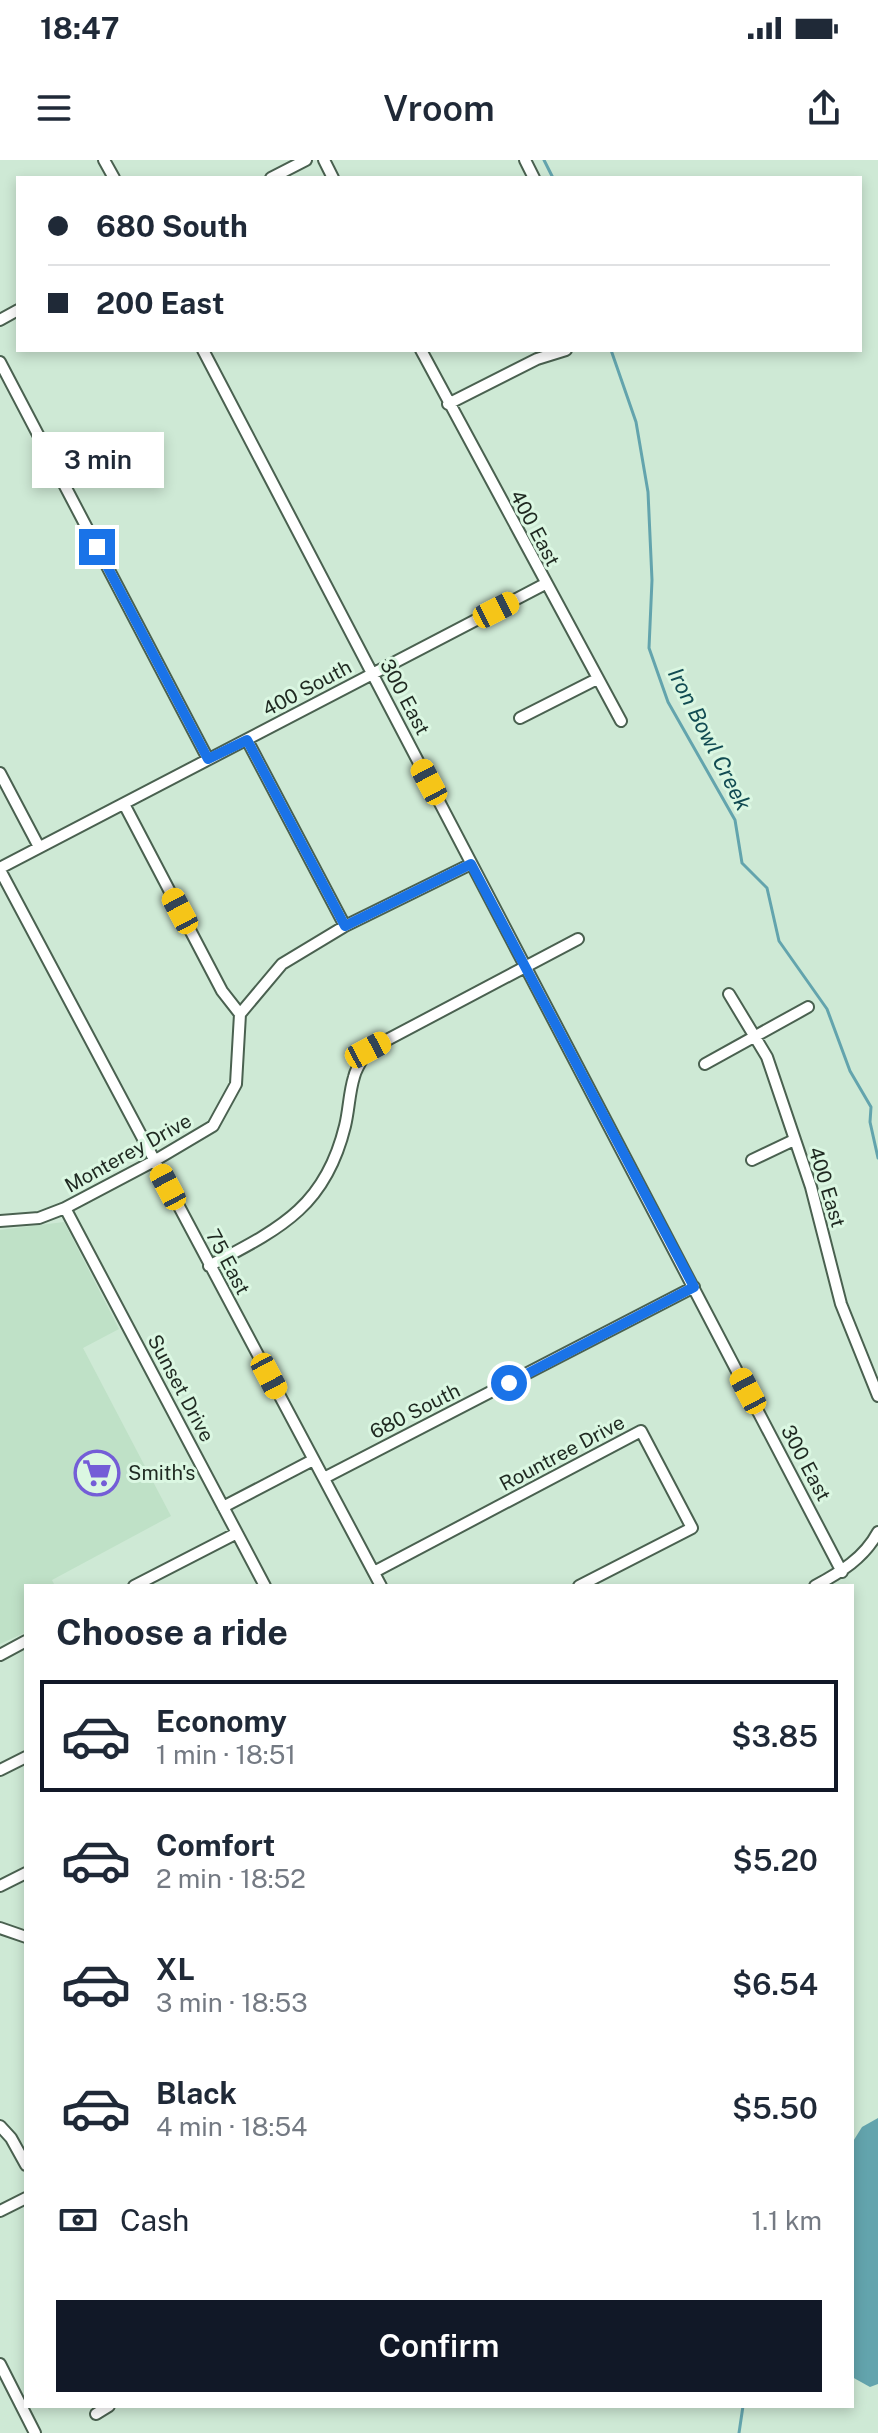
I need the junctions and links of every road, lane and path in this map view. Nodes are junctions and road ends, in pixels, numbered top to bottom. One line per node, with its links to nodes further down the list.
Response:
1 (306, 160): 2 (street)
2 (275, 176)
3 (204, 352): 9 (street, 300 East)
4 (422, 352): 7 (street, 400 East)
5 (535, 354): 7 (street)
6 (0, 362): 14 (street)
7 (448, 404): 8 (street, 400 East)
8 (545, 584): 9 (street, 400 South); 10 (street, 400 East)
9 (373, 674): 13 (street, 400 South); 18 (street, 300 East)
10 (597, 679): 11 (street); 12 (street, 400 East)
11 (520, 718)
12 (621, 721)
13 (247, 740): 14 (street, 400 South); 20 (street)
14 (208, 759): 16 (street, 400 South)
15 (0, 773): 17 (street)
16 (124, 804): 17 (street, 400 South); 25 (street)
17 (39, 847): 19 (street, 400 South)
18 (471, 864): 20 (street); 22 (street, 300 East)
19 (0, 869): 30 (street, 75 East)
20 (345, 926): 25 (street)
21 (578, 939): 22 (street)
22 (525, 967): 33 (street); 34 (street, 300 East)
23 (729, 994): 26 (street, 400 East)
24 (808, 1007): 26 (street)
25 (240, 1014): 30 (street, Monterey Drive)
26 (754, 1035): 27 (street); 28 (street, 400 East)
27 (705, 1064)
28 (794, 1140): 29 (street); 35 (street, 400 East)
29 (752, 1160)
30 (154, 1161): 31 (street, Monterey Drive); 33 (street, 75 East)
31 (65, 1208): 32 (street, Monterey Drive); 38 (street, Sunset Drive)
32 (0, 1221)
33 (209, 1266): 36 (street, 75 East)
34 (694, 1287): 37 (street, 680 South); 42 (street, 300 East)
35 (878, 1396)
36 (313, 1460): 37 (street, 75 East); 38 (street)
37 (324, 1478): 41 (street, 75 East)
38 (223, 1507): 40 (street, Sunset Drive)
39 (878, 1532): 42 (street)
40 (237, 1533): 43 (street); 44 (street, Sunset Drive)
41 (374, 1572): 45 (street, 75 East); 46 (street, Rountree Drive)
42 (842, 1572): 47 (street)
43 (138, 1584)
44 (264, 1584)
45 (380, 1584)
46 (583, 1584)
47 (819, 1584)
48 (24, 1642): 49 (street)
49 (0, 1655)
50 (24, 1758): 51 (street)
51 (0, 1770)
52 (24, 1874): 53 (street)
53 (0, 1886)
54 (0, 1928): 55 (street)
55 (24, 1936)
56 (0, 2126): 57 (street)
57 (24, 2161)
58 (24, 2199): 59 (street)
59 (0, 2211)
60 (0, 2364): 63 (street)
61 (106, 2408): 62 (street)
62 (96, 2414)
63 (35, 2433)

